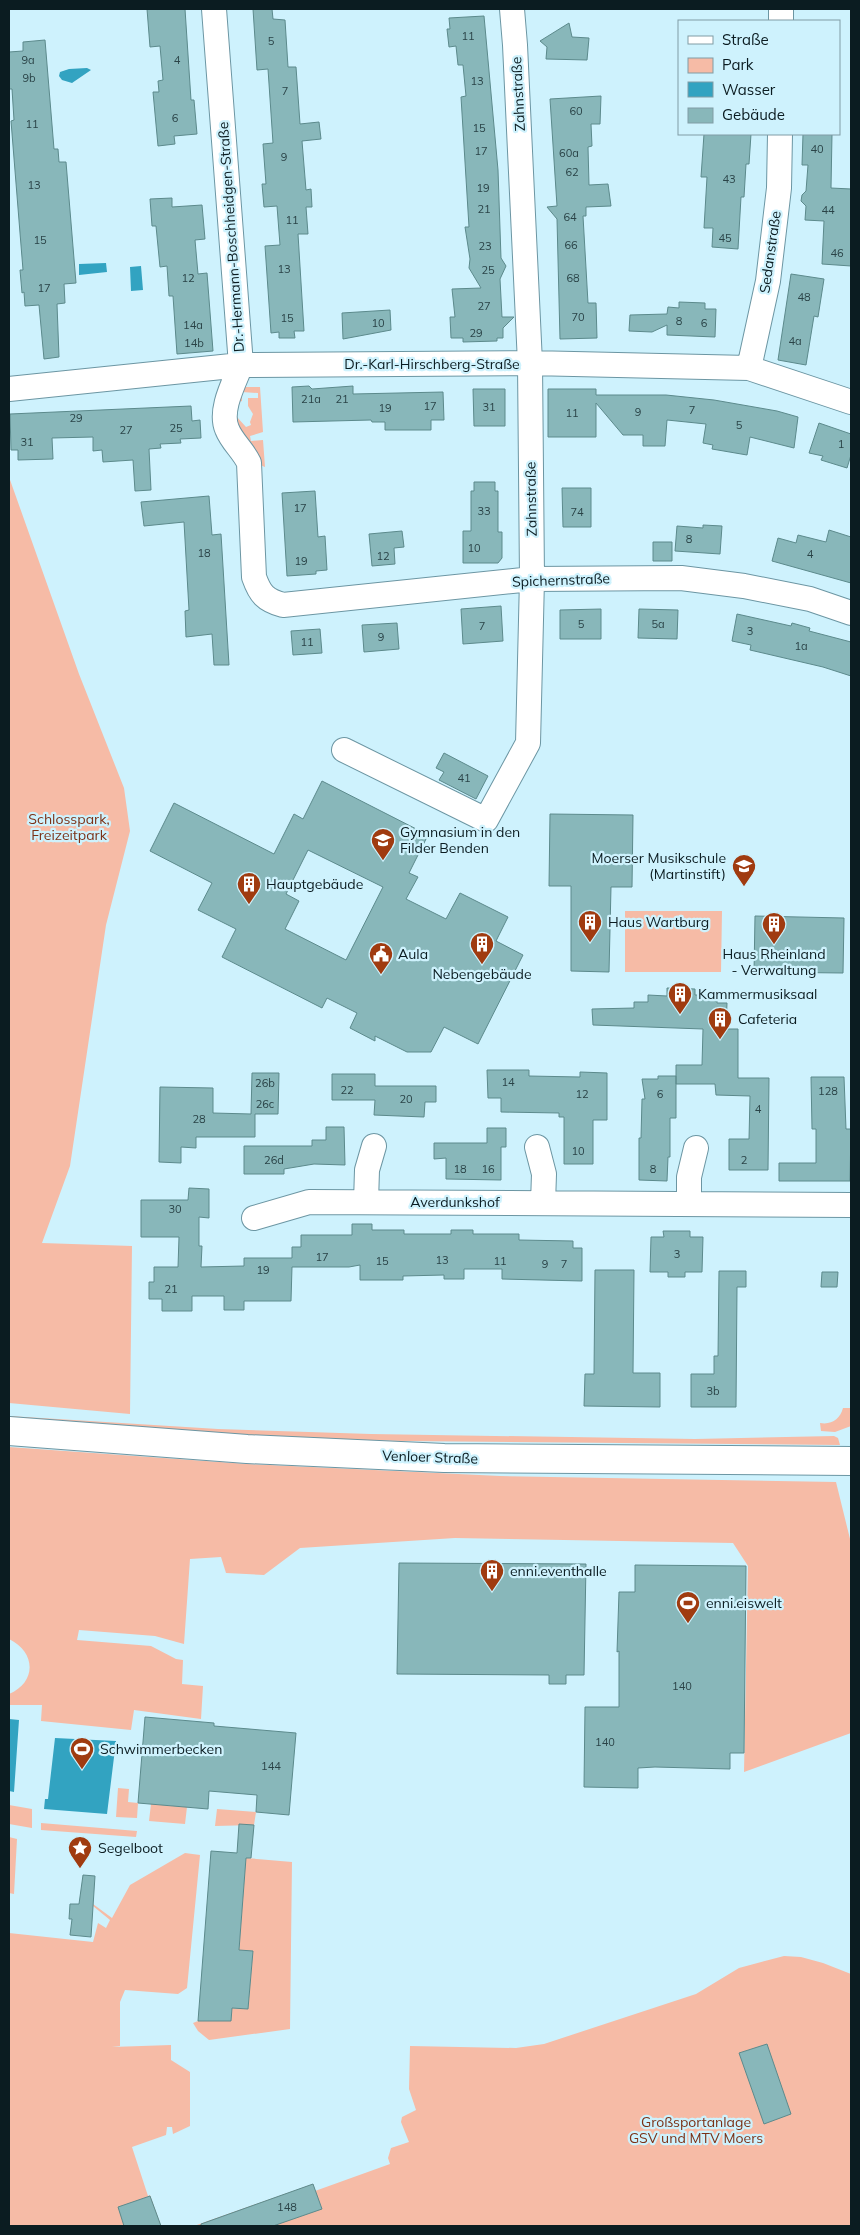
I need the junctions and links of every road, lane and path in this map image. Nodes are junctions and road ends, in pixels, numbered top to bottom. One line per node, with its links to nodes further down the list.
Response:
1 (214, 9): 5 (street, Dr.-Hermann-Boschheidgen-Straße)
2 (512, 9): 4 (street, Zahnstraße)
3 (780, 135): 6 (street, Sedanstraße)
4 (530, 363): 5 (street, Dr.-Karl-Hirschberg-Straße); 6 (street, Dr.-Karl-Hirschberg-Straße); 9 (street, Zahnstraße)
5 (241, 365): 7 (street, Dr.-Karl-Hirschberg-Straße); 10 (street, Dr.-Hermann-Boschheidgen-Straße)
6 (749, 368): 8 (street, Dr.-Karl-Hirschberg-Straße)
7 (9, 389)
8 (851, 402)
9 (532, 579): 10 (street, Spichernstraße); 11 (street, Spichernstraße); 12 (street, Zahnstraße)
10 (268, 601)
11 (851, 613)
12 (344, 750)
13 (374, 1146): 16 (street)
14 (537, 1147): 17 (street)
15 (696, 1148): 18 (street)
16 (366, 1202): 17 (street, Averdunkshof); 20 (street, Averdunkshof)
17 (543, 1203): 18 (street, Averdunkshof)
18 (689, 1203): 19 (street, Averdunkshof)
19 (851, 1205)
20 (254, 1218)
21 (9, 1431): 22 (main road, Venloer Straße)
22 (851, 1461)

